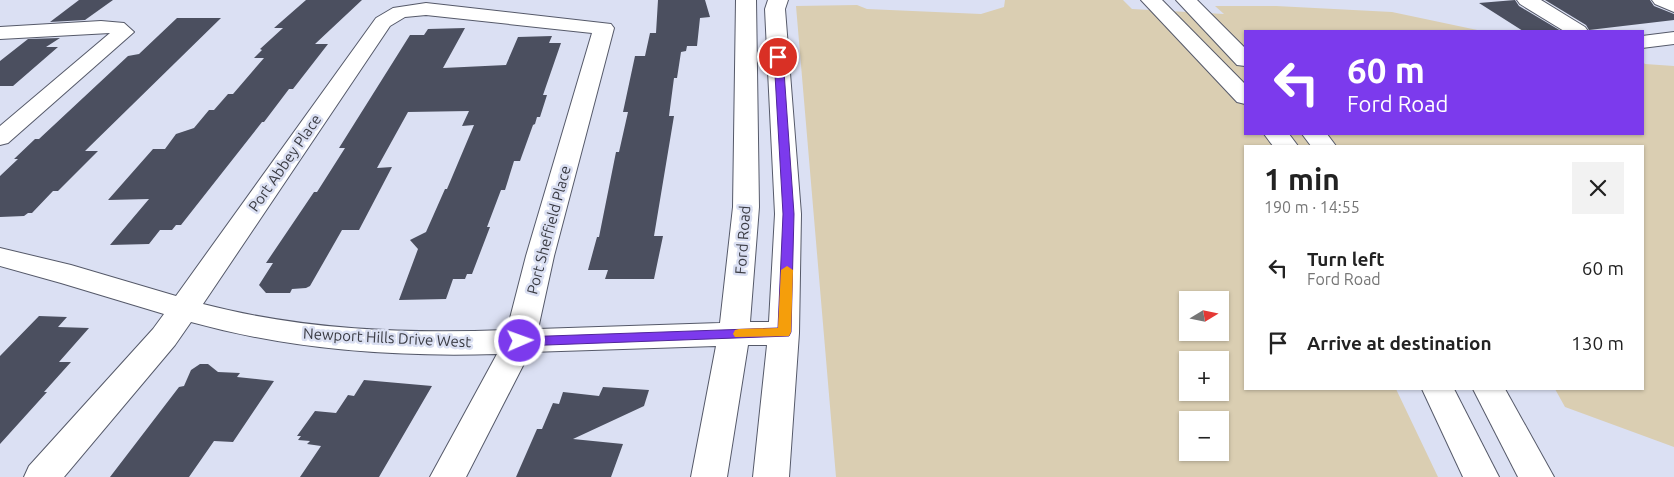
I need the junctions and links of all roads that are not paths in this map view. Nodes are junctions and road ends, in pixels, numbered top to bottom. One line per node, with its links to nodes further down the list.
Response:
1 (746, 0): 23 (street, Ford Road)
2 (778, 0): 22 (street)
3 (1527, 0): 9 (street)
4 (1662, 0): 7 (street)
5 (1156, 5): 14 (street)
6 (1191, 6): 13 (street)
7 (1674, 6)
8 (604, 28): 21 (street, Port Abbey Place); 24 (street, Port Sheffield Place)
9 (1576, 30)
10 (0, 33): 17 (street)
11 (1674, 38): 12 (street)
12 (1644, 42)
13 (1244, 59)
14 (1244, 96)
15 (1277, 135): 18 (street)
16 (1315, 135): 19 (street)
17 (0, 138)
18 (1285, 145)
19 (1323, 145)
20 (0, 257): 21 (street, Newport Hills Drive West)
21 (184, 308): 24 (street, Newport Hills Drive West); 27 (street, Port Abbey Place)
22 (784, 332): 23 (street, Newport Hills Drive West); 30 (street)
23 (734, 334): 24 (street, Newport Hills Drive West); 29 (street, Ford Road)
24 (520, 341): 28 (street, Port Sheffield Place)
25 (1438, 390): 31 (street)
26 (1490, 390): 32 (street)
27 (42, 477)
28 (448, 477)
29 (709, 477)
30 (771, 477)
31 (1481, 477)
32 (1536, 477)

